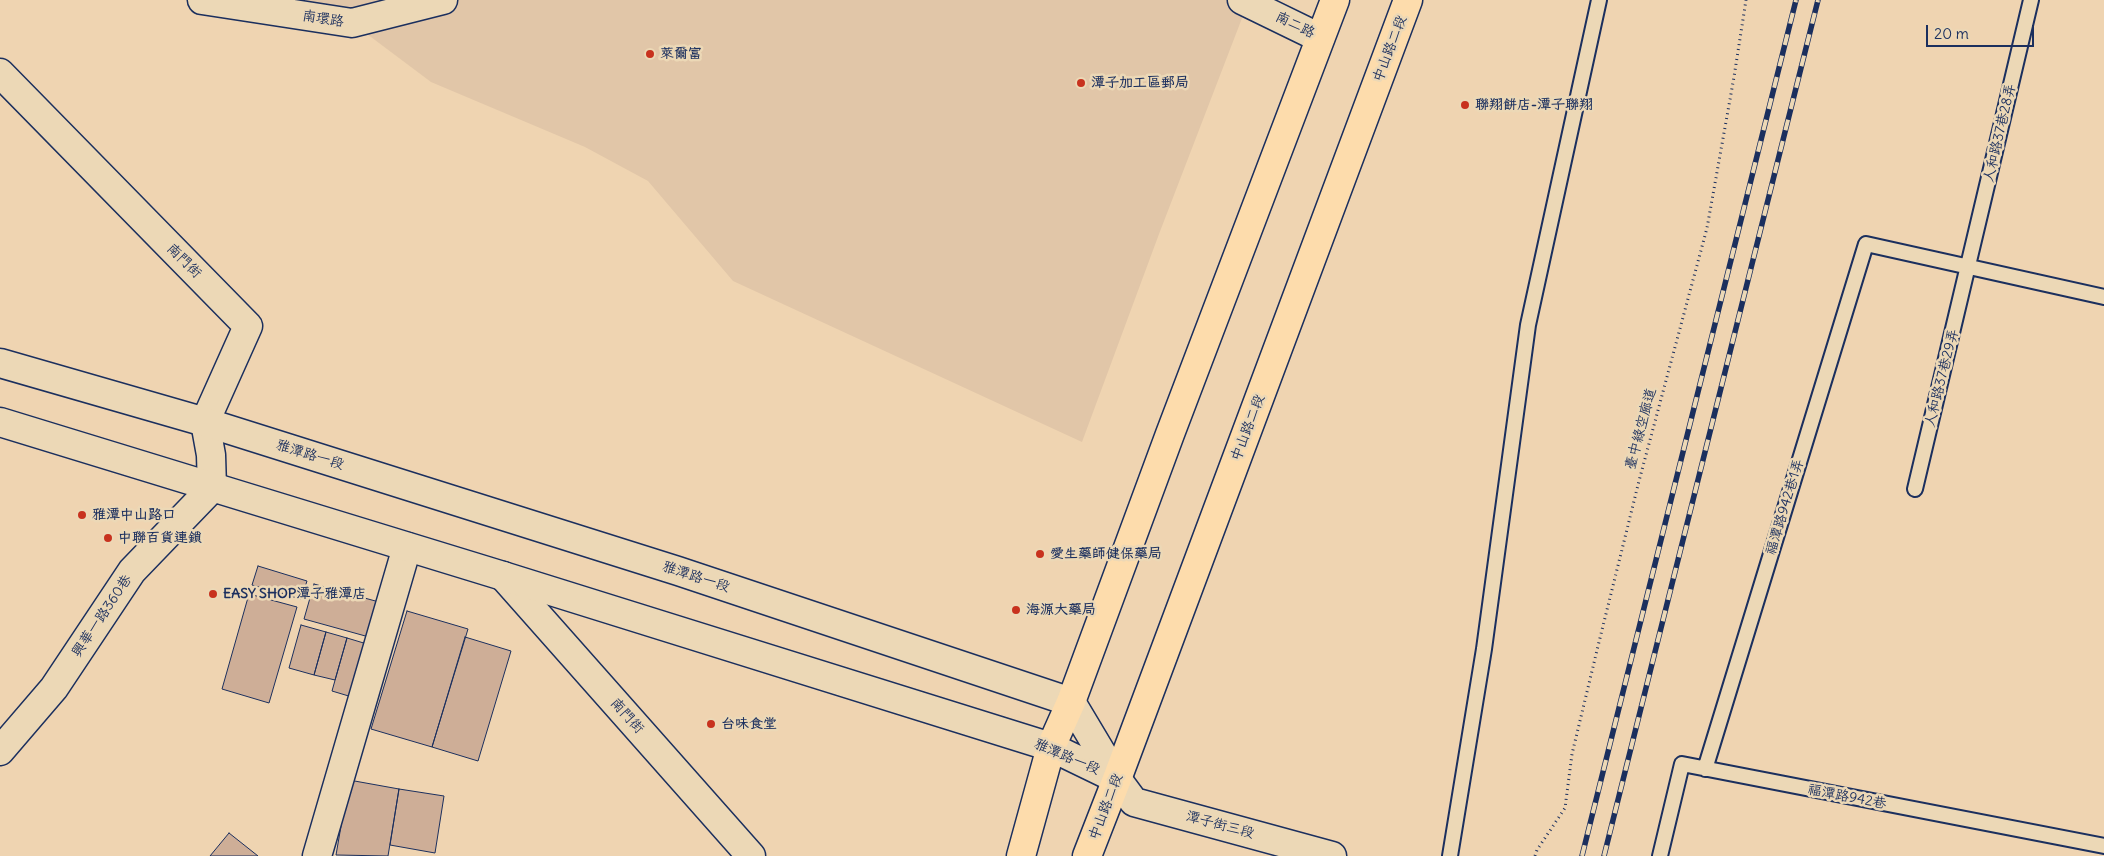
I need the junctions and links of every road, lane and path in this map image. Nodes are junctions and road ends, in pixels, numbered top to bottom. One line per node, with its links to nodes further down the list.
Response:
1 (202, 0): 2 (street, 南環路)
2 (443, 0)
3 (1242, 0): 9 (street, 南二路)
4 (1335, 0): 9 (main road)
5 (1408, 0): 24 (main road, 中山路二段)
6 (1599, 0): 31 (lane)
7 (1746, 0): 32 (path, 臺中綠空廊道)
8 (2031, 0): 11 (lane, 人和路37巷28弄)
9 (1320, 38): 20 (main road)
10 (0, 73): 15 (street, 南門街)
11 (1968, 267): 12 (lane); 17 (lane, 人和路37巷29弄); 23 (lane, 福潭路942巷1弄)
12 (2104, 297)
13 (0, 362): 15 (street, 雅潭路一段)
14 (0, 422): 16 (street, 雅潭路一段)
15 (205, 422): 16 (street); 20 (street, 雅潭路一段)
16 (212, 488): 18 (street, 雅潭路一段); 22 (street, 興華一路360巷)
17 (1915, 489)
18 (408, 547): 19 (street, 雅潭路一段); 26 (street)
19 (503, 576): 21 (street, 雅潭路一段); 27 (street, 南門街)
20 (1071, 702): 21 (main road); 24 (street, 雅潭路一段)
21 (1051, 747): 24 (street, 雅潭路一段); 28 (main road)
22 (0, 751)
23 (1705, 770): 25 (lane, 福潭路942巷); 33 (lane, 福潭路942巷)
24 (1117, 780): 29 (main road, 中山路二段); 30 (street, 潭子街三段)
25 (2104, 846)
26 (316, 856)
27 (752, 856)
28 (1021, 856)
29 (1087, 856)
30 (1332, 856)
31 (1450, 856)
32 (1535, 856)
33 (1660, 856)

